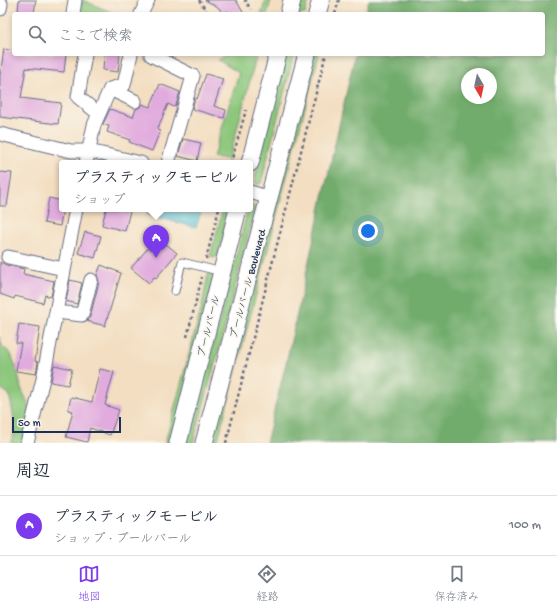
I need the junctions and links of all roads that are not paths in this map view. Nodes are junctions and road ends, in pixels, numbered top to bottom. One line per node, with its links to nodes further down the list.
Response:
1 (75, 0): 5 (street)
2 (148, 0): 6 (street)
3 (292, 0): 7 (street)
4 (321, 0): 8 (street)
5 (73, 12)
6 (142, 12)
7 (289, 12)
8 (318, 12)
9 (85, 56): 16 (street)
10 (131, 56): 14 (street)
11 (153, 56): 20 (street)
12 (277, 56): 21 (street)
13 (306, 56): 23 (street, ブールバール Boulevard)
14 (110, 88): 15 (street); 16 (street)
15 (135, 101)
16 (98, 114): 18 (street)
17 (0, 134): 18 (street)
18 (88, 157): 19 (street)
19 (114, 160)
20 (169, 160)
21 (251, 160)
22 (253, 193): 23 (street)
23 (270, 198): 34 (street, ブールバール Boulevard)
24 (75, 212): 27 (street)
25 (237, 212): 28 (street, ブールバール)
26 (8, 257): 27 (street)
27 (64, 269): 31 (street)
28 (222, 272): 30 (lane); 33 (street, ブールバール)
29 (92, 280): 31 (street)
30 (175, 291)
31 (56, 312): 32 (street)
32 (27, 443)
33 (178, 443)
34 (204, 443)

